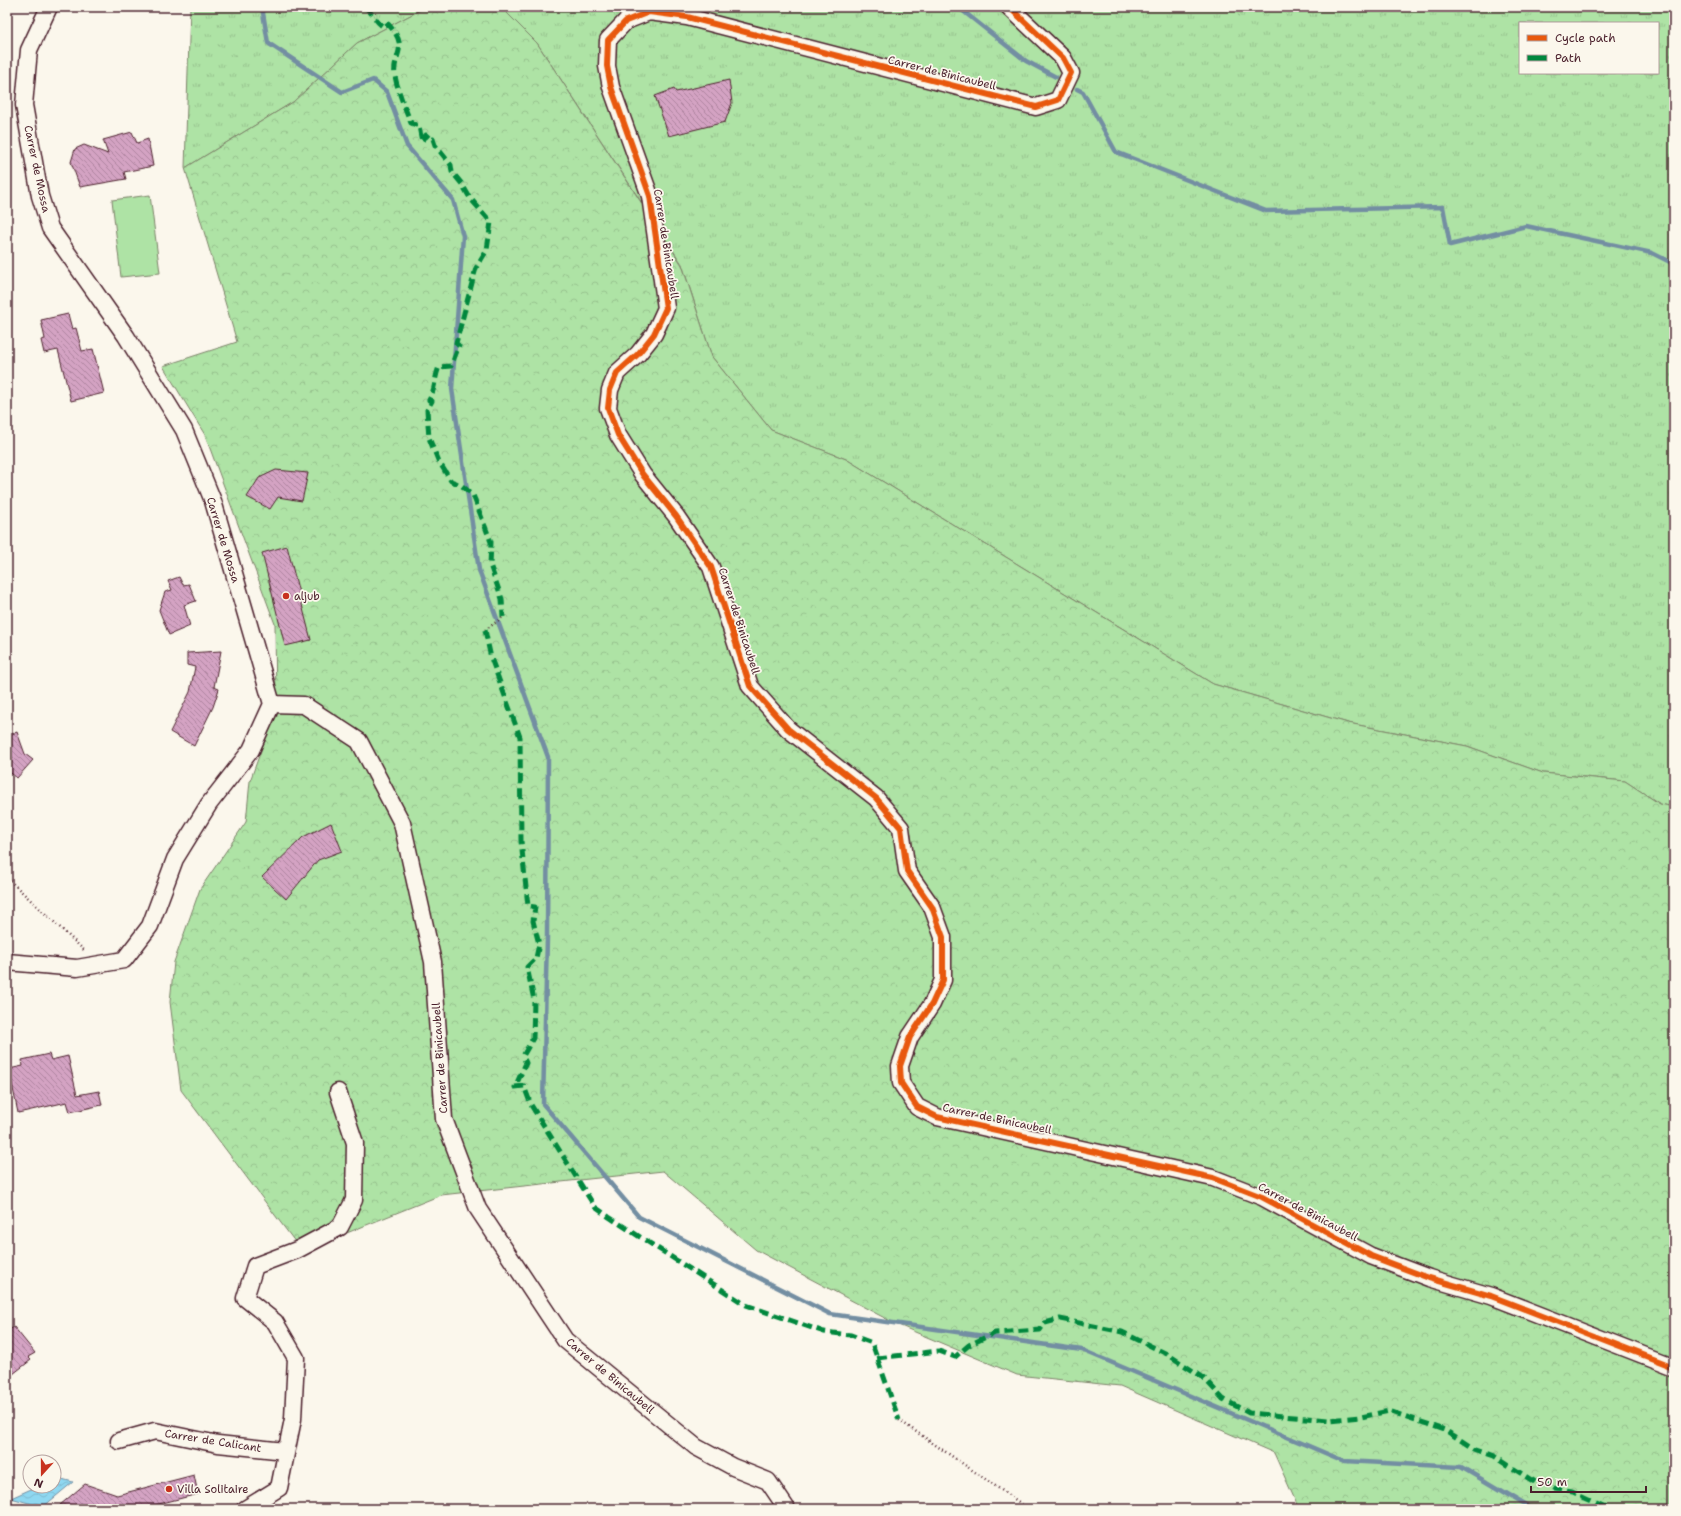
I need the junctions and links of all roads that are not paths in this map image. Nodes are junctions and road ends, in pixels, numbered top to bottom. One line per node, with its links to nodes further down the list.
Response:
1 (49, 7): 3 (street, Carrer de Mossa)
2 (1009, 7): 6 (street, Carrer de Binicaubell)
3 (272, 704): 4 (street); 10 (street, Carrer de Binicaubell)
4 (7, 962)
5 (338, 1092): 8 (street)
6 (1674, 1367)
7 (119, 1441): 8 (street, Carrer de Calicant)
8 (285, 1451): 9 (street)
9 (245, 1509)
10 (787, 1509)

